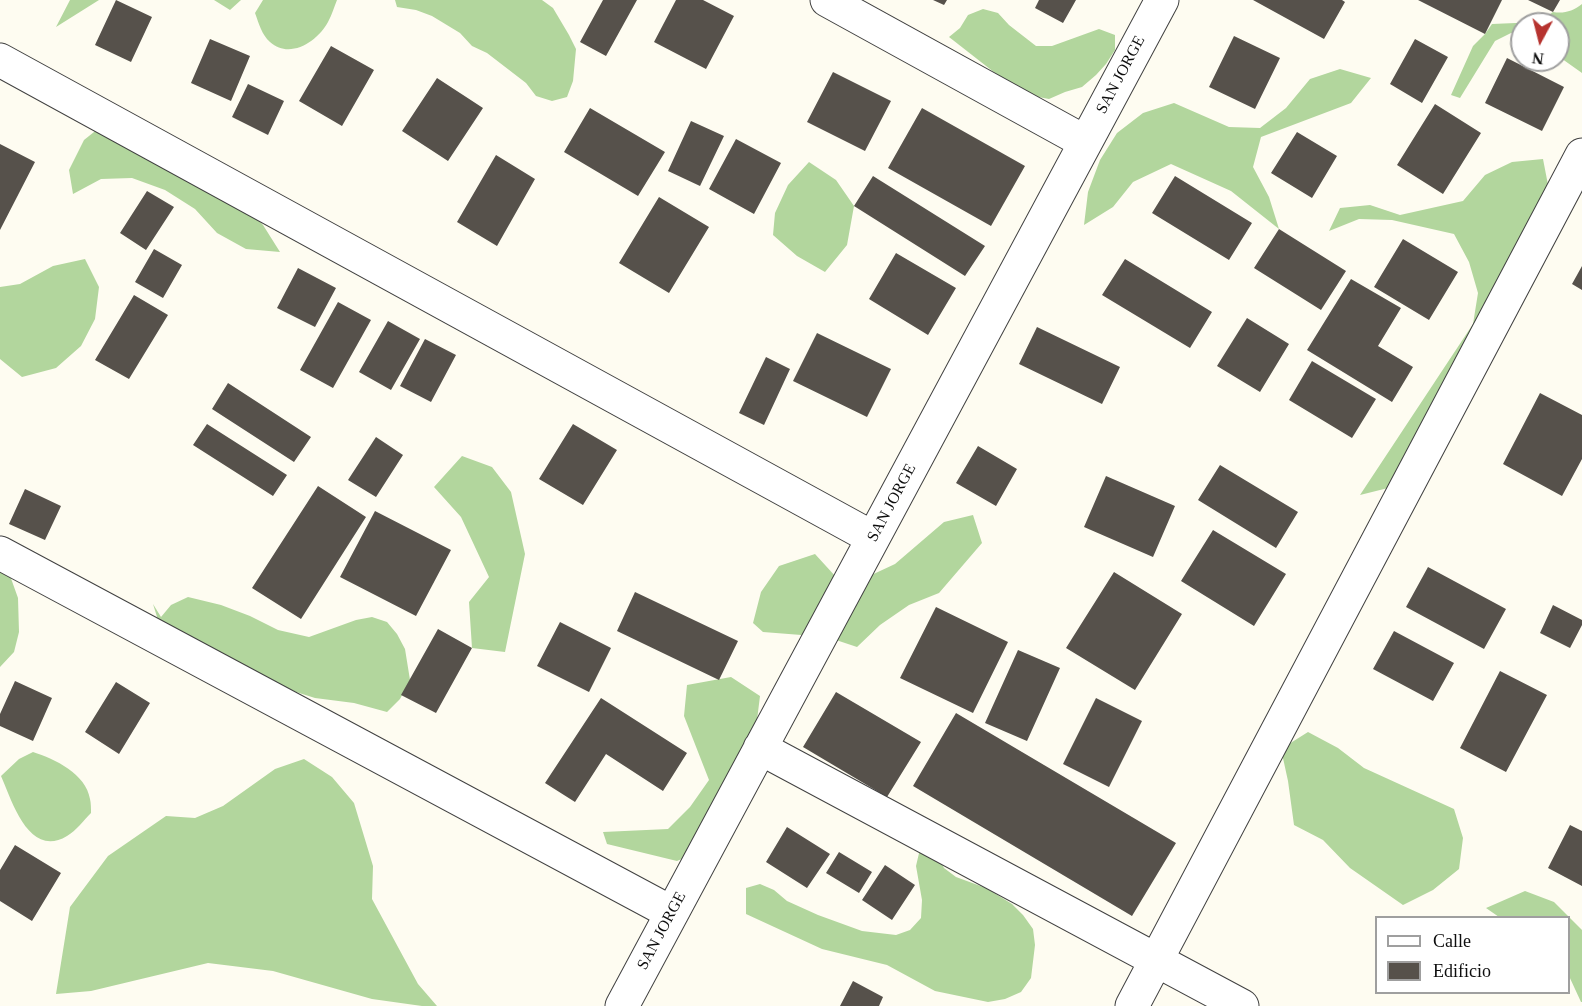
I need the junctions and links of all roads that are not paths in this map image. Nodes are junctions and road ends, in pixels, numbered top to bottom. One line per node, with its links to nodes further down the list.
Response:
1 (827, 0): 4 (street)
2 (1162, 0): 4 (street, SAN JORGE)
3 (0, 60): 6 (street)
4 (1085, 142): 6 (street, SAN JORGE)
5 (1582, 156): 10 (street)
6 (873, 538): 8 (street, SAN JORGE)
7 (0, 554): 9 (street)
8 (760, 748): 9 (street, SAN JORGE); 10 (street)
9 (672, 913): 11 (street, SAN JORGE)
10 (1157, 960): 12 (street); 13 (street)
11 (622, 1006)
12 (1132, 1006)
13 (1242, 1006)

